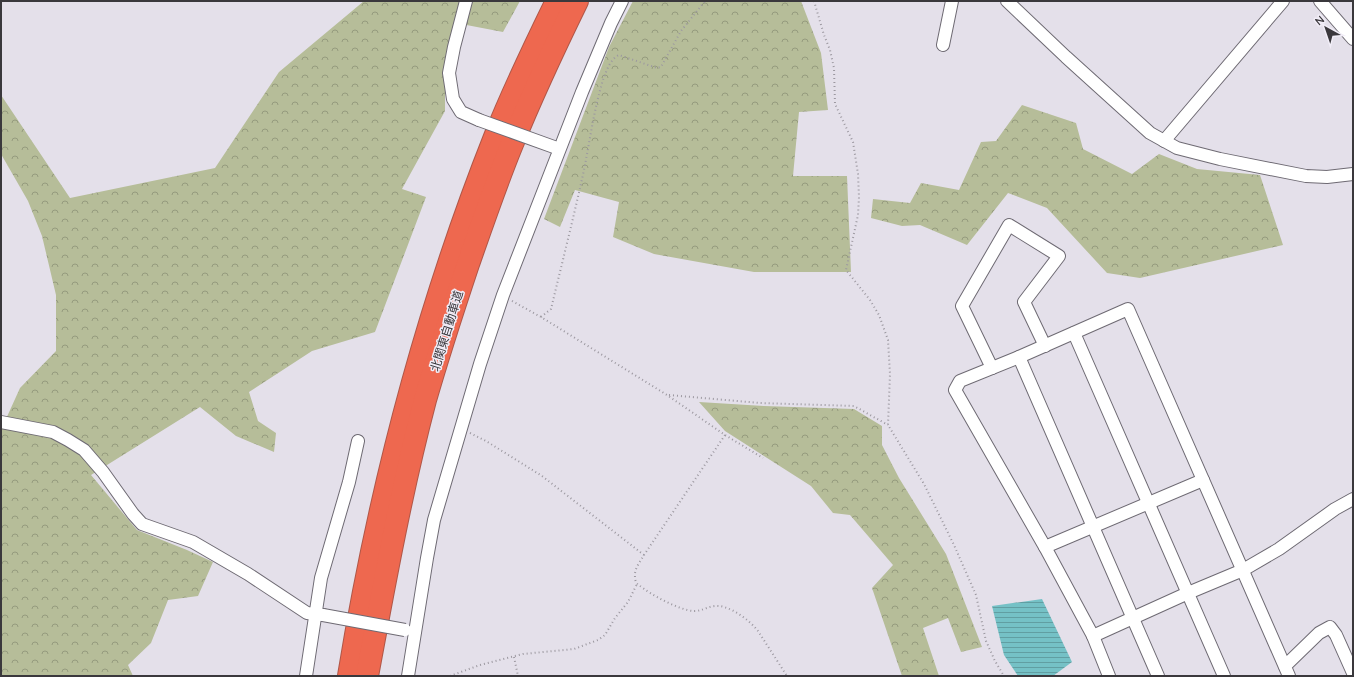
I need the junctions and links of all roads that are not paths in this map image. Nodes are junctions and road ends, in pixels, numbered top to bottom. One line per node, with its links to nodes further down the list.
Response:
1 (466, 1): 12 (street, bridge)
2 (557, 1): 35 (highway, 北関東自動車道)
3 (577, 1): 36 (highway, 北関東自動車道)
4 (622, 1): 12 (street)
5 (952, 1): 10 (street)
6 (1007, 1): 11 (street)
7 (1283, 1): 11 (street)
8 (1320, 1): 9 (street)
9 (1353, 38)
10 (943, 46)
11 (1164, 141): 13 (street)
12 (557, 148): 29 (street)
13 (1353, 174)
14 (1074, 333): 15 (street); 20 (street); 22 (street)
15 (1046, 346): 16 (street); 17 (street)
16 (1019, 357): 17 (street); 23 (street)
17 (992, 368): 24 (street)
18 (1, 422): 27 (street)
19 (358, 441): 27 (street)
20 (1203, 480): 22 (street); 25 (street)
21 (1353, 499): 25 (street)
22 (1148, 503): 23 (street); 26 (street)
23 (1093, 528): 24 (street); 28 (street)
24 (1045, 547): 30 (street)
25 (1243, 570): 26 (street); 31 (street)
26 (1188, 593): 28 (street); 39 (street)
27 (319, 615): 29 (street, bridge); 34 (street)
28 (1133, 618): 30 (street); 38 (street)
29 (410, 631): 37 (street)
30 (1093, 636): 33 (street)
31 (1287, 671): 32 (street)
32 (1353, 673)
33 (1107, 674)
34 (306, 676)
35 (349, 676)
36 (367, 676)
37 (408, 676)
38 (1158, 676)
39 (1224, 676)

